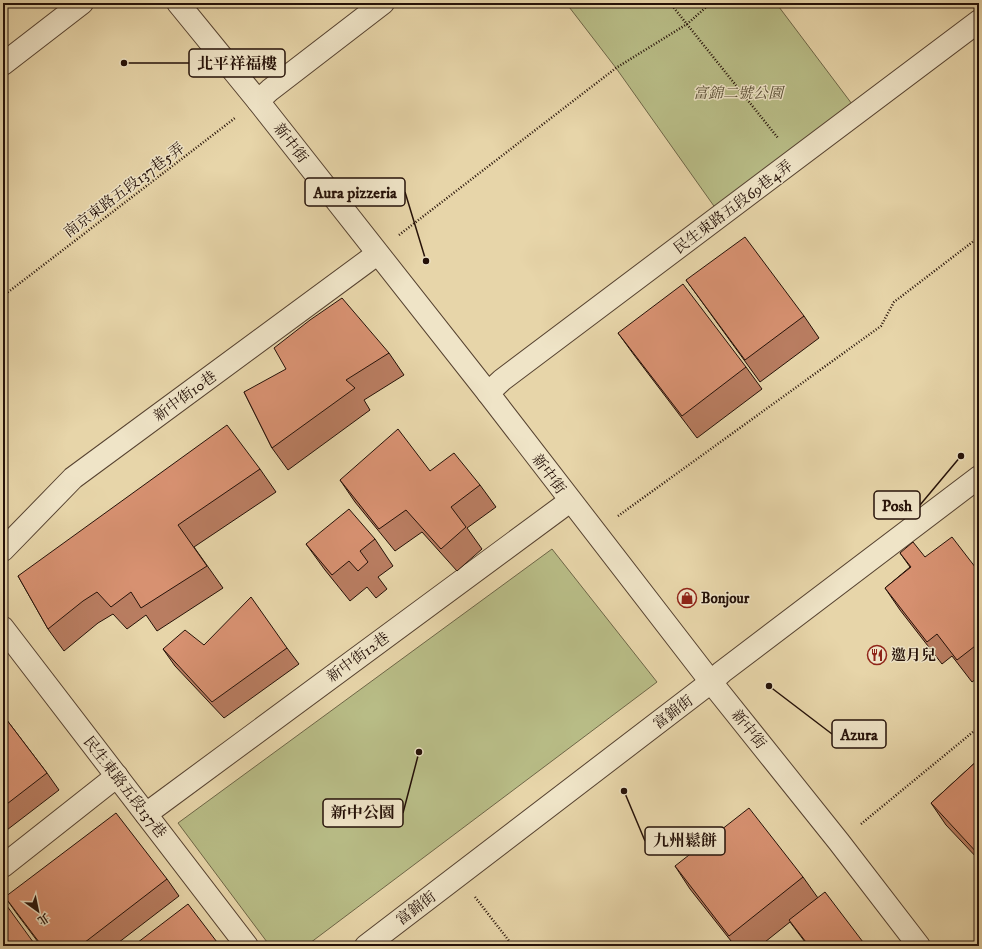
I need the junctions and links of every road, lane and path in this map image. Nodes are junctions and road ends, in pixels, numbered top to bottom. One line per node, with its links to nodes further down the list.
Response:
1 (82, 3): 8 (street)
2 (178, 3): 9 (street, 新中街)
3 (383, 3): 9 (street)
4 (670, 3): 7 (path)
5 (711, 3): 7 (path)
6 (979, 21): 10 (street, 民生東路五段69巷4弄)
7 (687, 24): 10 (path); 12 (path)
8 (3, 64)
9 (258, 101): 12 (street, 新中街); 13 (path, 南京東路五段137巷5弄)
10 (795, 160): 14 (street, 民生東路五段69巷4弄)
11 (979, 237): 17 (path)
12 (377, 254): 14 (street, 新中街); 18 (street, 新中街10巷)
13 (3, 296)
14 (488, 393): 16 (street, 新中街)
15 (979, 477): 20 (street, 富錦街)
16 (570, 501): 17 (street, 新中街); 23 (street, 新中街12巷)
17 (595, 534): 20 (street, 新中街)
18 (3, 550)
19 (3, 628): 22 (street, 民生東路五段137巷)
20 (711, 682): 24 (street, 新中街); 26 (street, 富錦街)
21 (979, 727): 24 (path)
22 (117, 776): 23 (street, 民生東路五段137巷); 25 (street)
23 (146, 814): 27 (street, 民生東路五段137巷)
24 (839, 842): 30 (street, 新中街)
25 (3, 866)
26 (458, 876): 28 (street, 富錦街); 29 (path)
27 (247, 946)
28 (366, 946)
29 (513, 946)
30 (919, 946)

